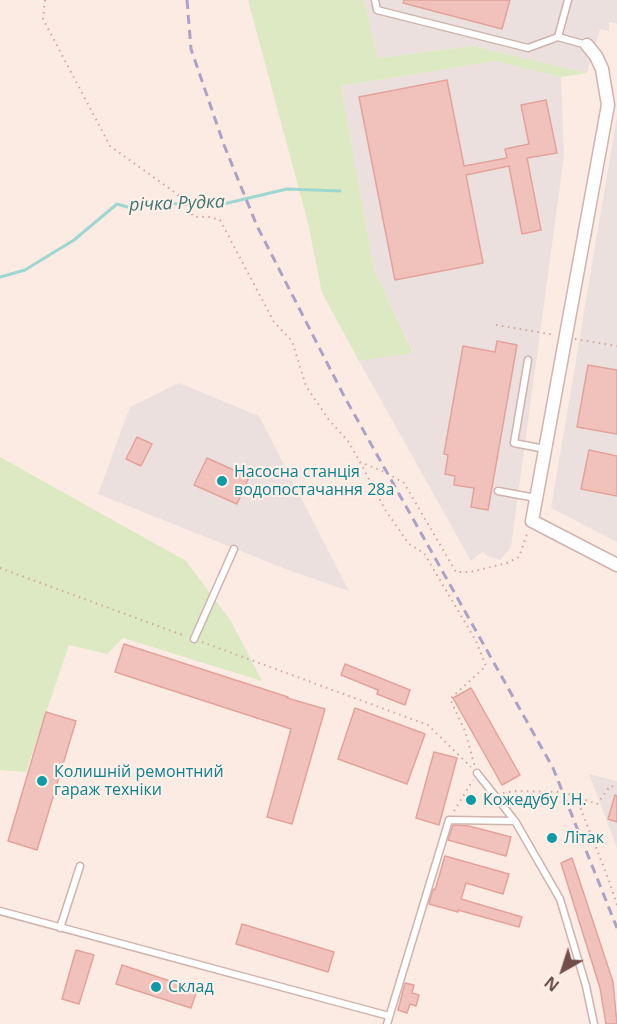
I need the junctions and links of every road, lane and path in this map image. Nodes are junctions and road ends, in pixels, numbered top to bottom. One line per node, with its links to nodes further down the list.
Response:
1 (45, 0): 9 (path)
2 (375, 0): 4 (lane)
3 (568, 0): 4 (lane)
4 (558, 37): 5 (lane)
5 (587, 45): 6 (street)
6 (612, 102): 8 (street)
7 (528, 360): 8 (lane)
8 (545, 449): 11 (street)
9 (360, 462): 12 (path); 17 (path)
10 (498, 490): 11 (lane)
11 (536, 498): 12 (street)
12 (532, 521): 14 (street)
13 (234, 549): 16 (lane)
14 (617, 565)
15 (0, 568): 16 (path)
16 (194, 639): 17 (path)
17 (477, 773): 19 (lane); 21 (path)
18 (617, 788): 20 (path)
19 (494, 795): 20 (path); 22 (lane)
20 (576, 796): 24 (path)
21 (449, 820): 22 (lane); 27 (lane)
22 (515, 821): 29 (lane)
23 (80, 866): 26 (lane)
24 (617, 905)
25 (0, 911): 26 (lane)
26 (60, 928): 27 (lane)
27 (389, 1016): 28 (lane)
28 (387, 1024)
29 (594, 1024)

